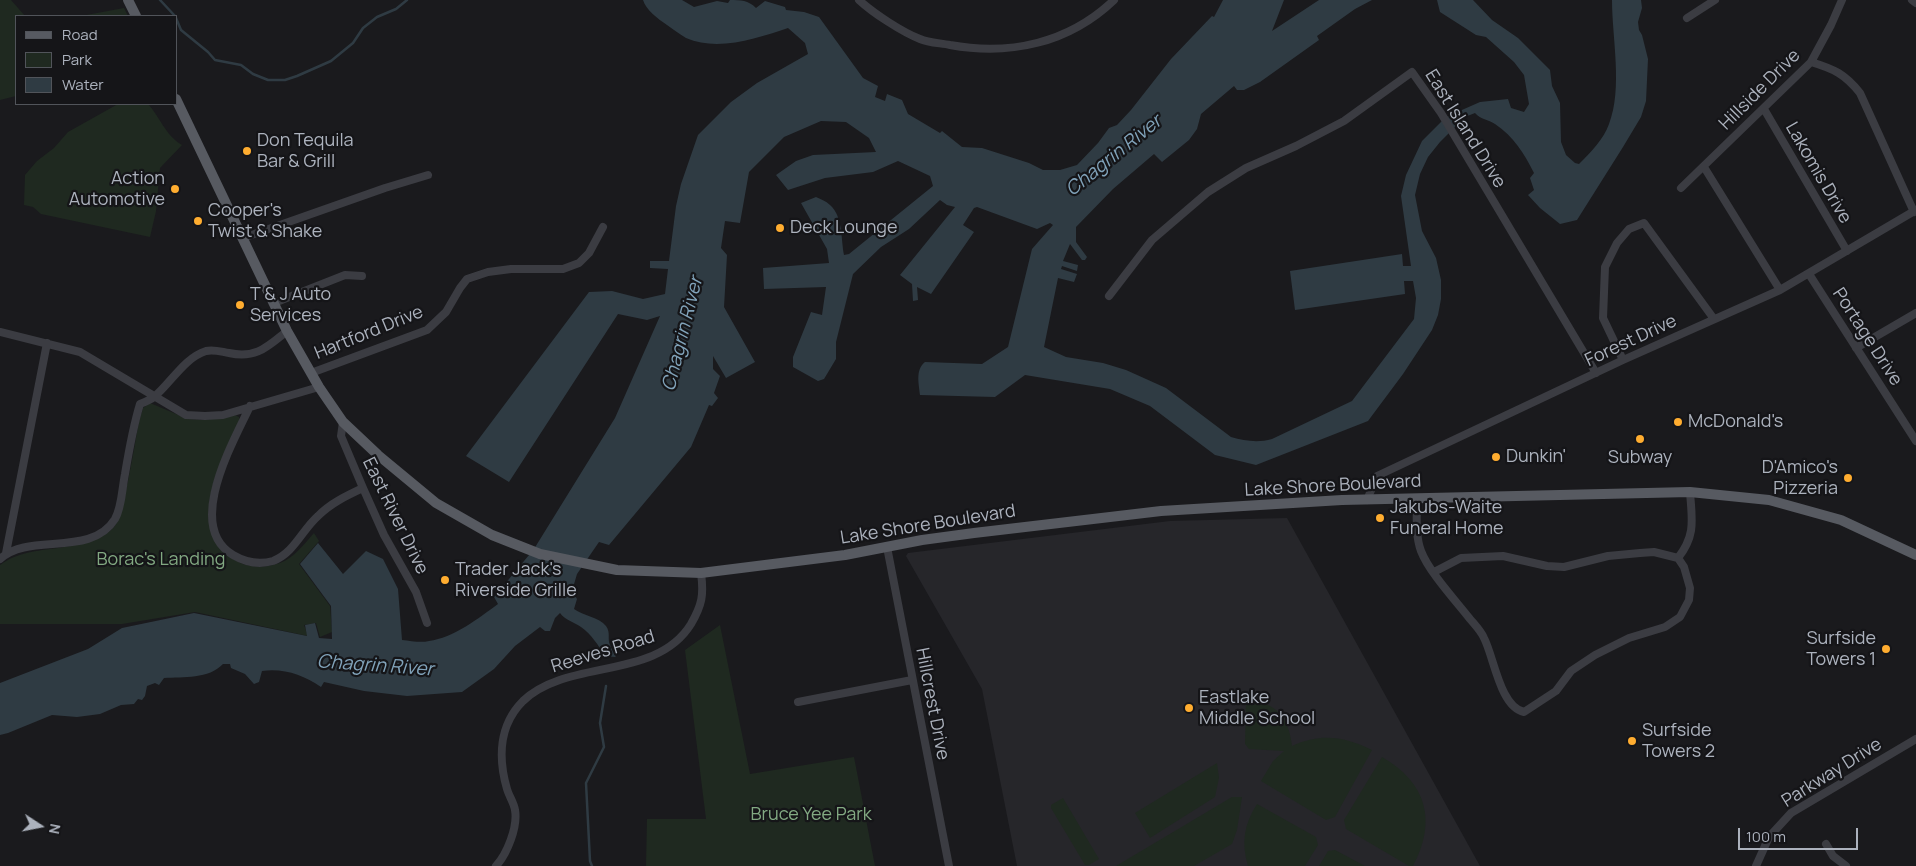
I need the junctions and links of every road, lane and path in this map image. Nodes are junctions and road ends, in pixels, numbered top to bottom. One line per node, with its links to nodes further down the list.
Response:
1 (128, 0): 8 (main road)
2 (859, 0): 3 (street)
3 (1114, 0)
4 (1715, 0): 9 (street)
5 (1842, 0): 10 (street, Hillside Drive)
6 (1912, 0): 7 (street)
7 (1916, 3)
8 (136, 15)
9 (1687, 18)
10 (1811, 62): 12 (street, Hillside Drive); 16 (street)
11 (178, 103): 18 (main road, Lake Shore Boulevard)
12 (1764, 109): 13 (street, Hillside Drive); 19 (street, Lakomis Drive)
13 (1704, 167): 15 (street, Hillside Drive); 22 (street)
14 (428, 175): 18 (street)
15 (1681, 188)
16 (1915, 211): 19 (street, Forest Drive)
17 (603, 226): 32 (street, Hartford Drive)
18 (243, 238): 24 (main road, Lake Shore Boulevard)
19 (1847, 251): 20 (street, Forest Drive)
20 (1809, 274): 22 (street, Forest Drive); 30 (street, Portage Drive)
21 (362, 276): 24 (street)
22 (1780, 290): 26 (street, Forest Drive)
23 (1109, 296): 33 (street, East Island Drive)
24 (274, 303): 27 (main road, Lake Shore Boulevard)
25 (1916, 313): 30 (street)
26 (1714, 320): 31 (street, Forest Drive); 31 (street)
27 (287, 331): 32 (main road, Lake Shore Boulevard); 35 (street)
28 (0, 332): 29 (street)
29 (47, 343): 35 (street); 45 (street)
30 (1856, 348): 38 (street, Portage Drive)
31 (1623, 360): 33 (street, Forest Drive)
32 (311, 373): 34 (main road, Lake Shore Boulevard)
33 (1596, 374): 42 (street, Forest Drive)
34 (319, 387): 36 (street); 37 (main road, Lake Shore Boulevard)
35 (154, 397): 36 (street); 45 (street)
36 (250, 406): 39 (street)
37 (343, 422): 39 (street, East River Drive); 48 (main road, Lake Shore Boulevard)
38 (1916, 442)
39 (363, 488): 49 (street, East River Drive)
40 (1690, 492): 41 (main road, Lake Shore Boulevard); 44 (main road, Lake Shore Boulevard); 46 (street)
41 (1417, 498): 42 (main road, Lake Shore Boulevard); 47 (street)
42 (1366, 500): 43 (main road, Lake Shore Boulevard)
43 (887, 547): 48 (main road, Lake Shore Boulevard); 50 (street, Hillcrest Drive)
44 (1916, 555)
45 (3, 556)
46 (1678, 558): 47 (street); 47 (street)
47 (1434, 572)
48 (701, 574): 54 (street, Reeves Road)
49 (427, 623)
50 (912, 680): 51 (street); 55 (street, Hillcrest Drive)
51 (798, 702)
52 (1916, 739): 56 (street, Parkway Drive)
53 (1826, 844): 57 (street)
54 (496, 866)
55 (949, 866)
56 (1756, 866)
57 (1846, 866)

